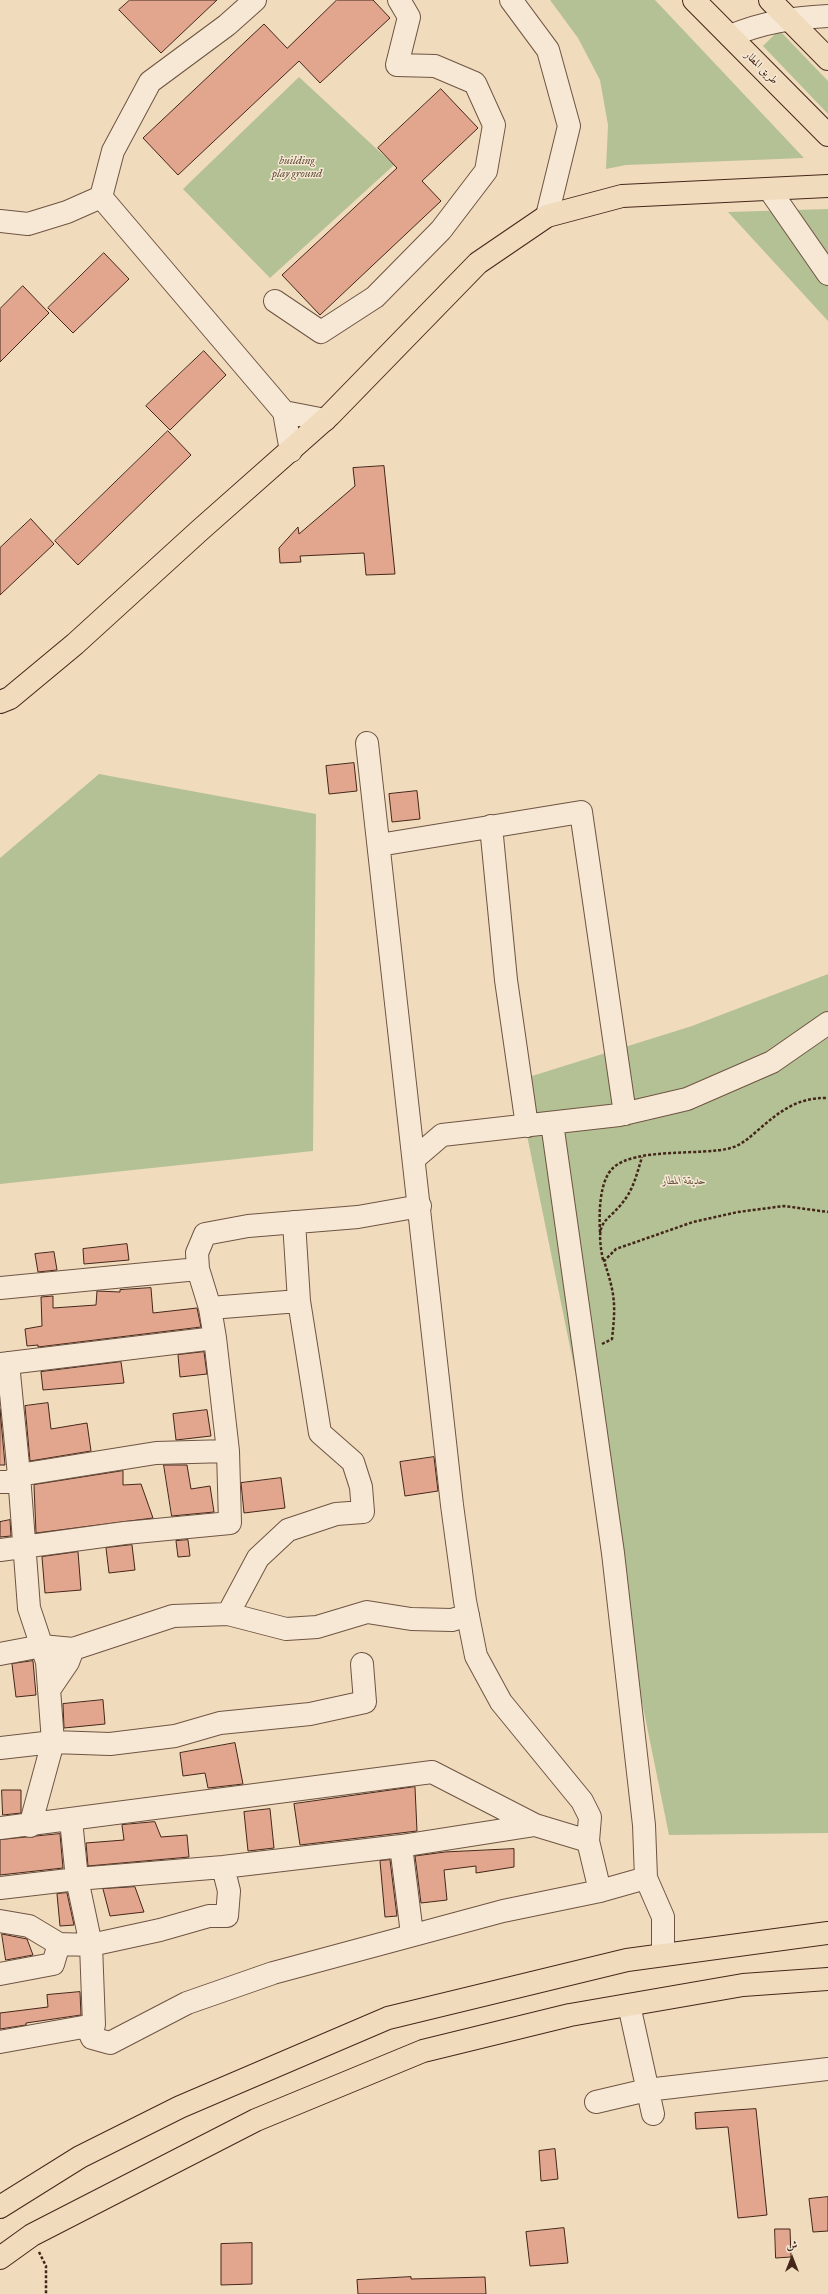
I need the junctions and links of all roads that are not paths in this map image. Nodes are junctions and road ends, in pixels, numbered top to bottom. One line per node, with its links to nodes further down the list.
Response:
1 (255, 0): 13 (street)
2 (399, 0): 17 (street)
3 (511, 0): 14 (street)
4 (694, 0): 8 (main road, طريق المطار)
5 (770, 0): 7 (main road)
6 (828, 16): 7 (street)
7 (788, 18): 8 (street); 9 (main road)
8 (730, 36): 10 (main road, طريق المطار)
9 (828, 59)
10 (828, 135)
11 (828, 186): 12 (main road)
12 (769, 189): 14 (main road); 16 (street)
13 (101, 197): 15 (street); 18 (street)
14 (547, 216): 19 (main road)
15 (0, 221)
16 (828, 274)
17 (275, 301)
18 (284, 412): 19 (street); 20 (street)
19 (325, 420): 20 (main road)
20 (291, 451): 21 (main road)
21 (3, 696)
22 (367, 743): 24 (street)
23 (491, 826): 24 (street); 26 (street); 28 (street)
24 (379, 845): 29 (street)
25 (828, 1023): 26 (street)
26 (625, 1114): 27 (street)
27 (552, 1123): 28 (street); 58 (street)
28 (527, 1126): 29 (street)
29 (414, 1158): 30 (street)
30 (420, 1206): 31 (street); 43 (street)
31 (294, 1222): 32 (street); 34 (street)
32 (198, 1269): 33 (street); 35 (street)
33 (0, 1288)
34 (299, 1301): 35 (street); 42 (street)
35 (210, 1308): 36 (street)
36 (215, 1338): 37 (street); 38 (street)
37 (4, 1363): 39 (street)
38 (228, 1451): 39 (street); 40 (street)
39 (10, 1478): 40 (street)
40 (25, 1548): 41 (street); 44 (street)
41 (0, 1550)
42 (228, 1614): 43 (street); 45 (street)
43 (468, 1615): 55 (street)
44 (42, 1646): 45 (street); 46 (street); 48 (street)
45 (73, 1648): 48 (street)
46 (0, 1654)
47 (362, 1664): 49 (street)
48 (49, 1690): 49 (street)
49 (53, 1742): 50 (street); 53 (street)
50 (0, 1748)
51 (71, 1820): 52 (street); 53 (street); 59 (street)
52 (535, 1825): 55 (street); 56 (street)
53 (30, 1826): 54 (street)
54 (0, 1828)
55 (588, 1841): 61 (street)
56 (402, 1846): 57 (street); 64 (street)
57 (223, 1867): 59 (street); 66 (street)
58 (646, 1878): 61 (street); 67 (street)
59 (77, 1879): 60 (street); 66 (street)
60 (0, 1888)
61 (600, 1891): 64 (street)
62 (0, 1921): 65 (street)
63 (828, 1933): 67 (main road)
64 (412, 1934): 71 (street)
65 (59, 1944): 66 (street); 68 (street)
66 (91, 1945): 71 (street)
67 (663, 1955): 77 (main road)
68 (0, 1974)
69 (828, 1980): 70 (main road)
70 (629, 2005): 74 (street); 78 (main road)
71 (87, 2027): 72 (street)
72 (0, 2042)
73 (828, 2069): 74 (street)
74 (647, 2090): 75 (street); 76 (street)
75 (596, 2102)
76 (652, 2114)
77 (0, 2207)
78 (0, 2258)

